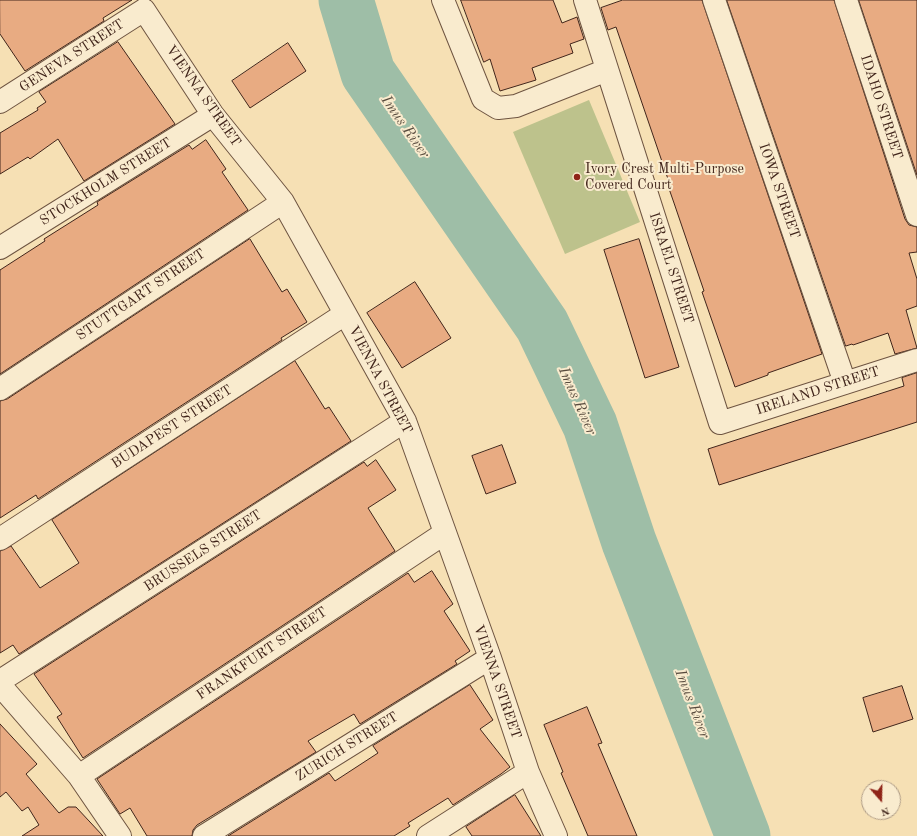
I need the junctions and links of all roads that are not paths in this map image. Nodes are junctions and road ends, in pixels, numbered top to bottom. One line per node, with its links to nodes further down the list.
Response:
1 (443, 0): 6 (street)
2 (585, 0): 6 (street, ISRAEL STREET)
3 (714, 0): 14 (street, IOWA STREET)
4 (846, 0): 10 (street, IDAHO STREET)
5 (144, 10): 7 (street, GENEVA STREET); 8 (street, VIENNA STREET)
6 (607, 70): 17 (street, ISRAEL STREET)
7 (0, 102)
8 (213, 115): 9 (street, VIENNA STREET); 11 (street, STOCKHOLM STREET)
9 (283, 202): 12 (street, VIENNA STREET); 15 (street, STUTTGART STREET)
10 (917, 215)
11 (0, 248)
12 (345, 314): 16 (street, VIENNA STREET); 19 (street, BUDAPEST STREET)
13 (917, 360): 14 (street, IRELAND STREET)
14 (845, 383): 17 (street, IRELAND STREET)
15 (0, 389)
16 (405, 421): 18 (street, VIENNA STREET); 21 (street, BRUSSELS STREET)
17 (720, 423)
18 (445, 533): 20 (street, VIENNA STREET); 24 (street, FRANKFURT STREET)
19 (0, 539)
20 (490, 658): 23 (street, VIENNA STREET); 26 (street, ZURICH STREET)
21 (0, 681)
22 (0, 685): 24 (street)
23 (528, 772): 27 (street); 28 (street, VIENNA STREET)
24 (80, 776): 25 (street)
25 (120, 836)
26 (204, 836)
27 (428, 836)
28 (556, 836)

